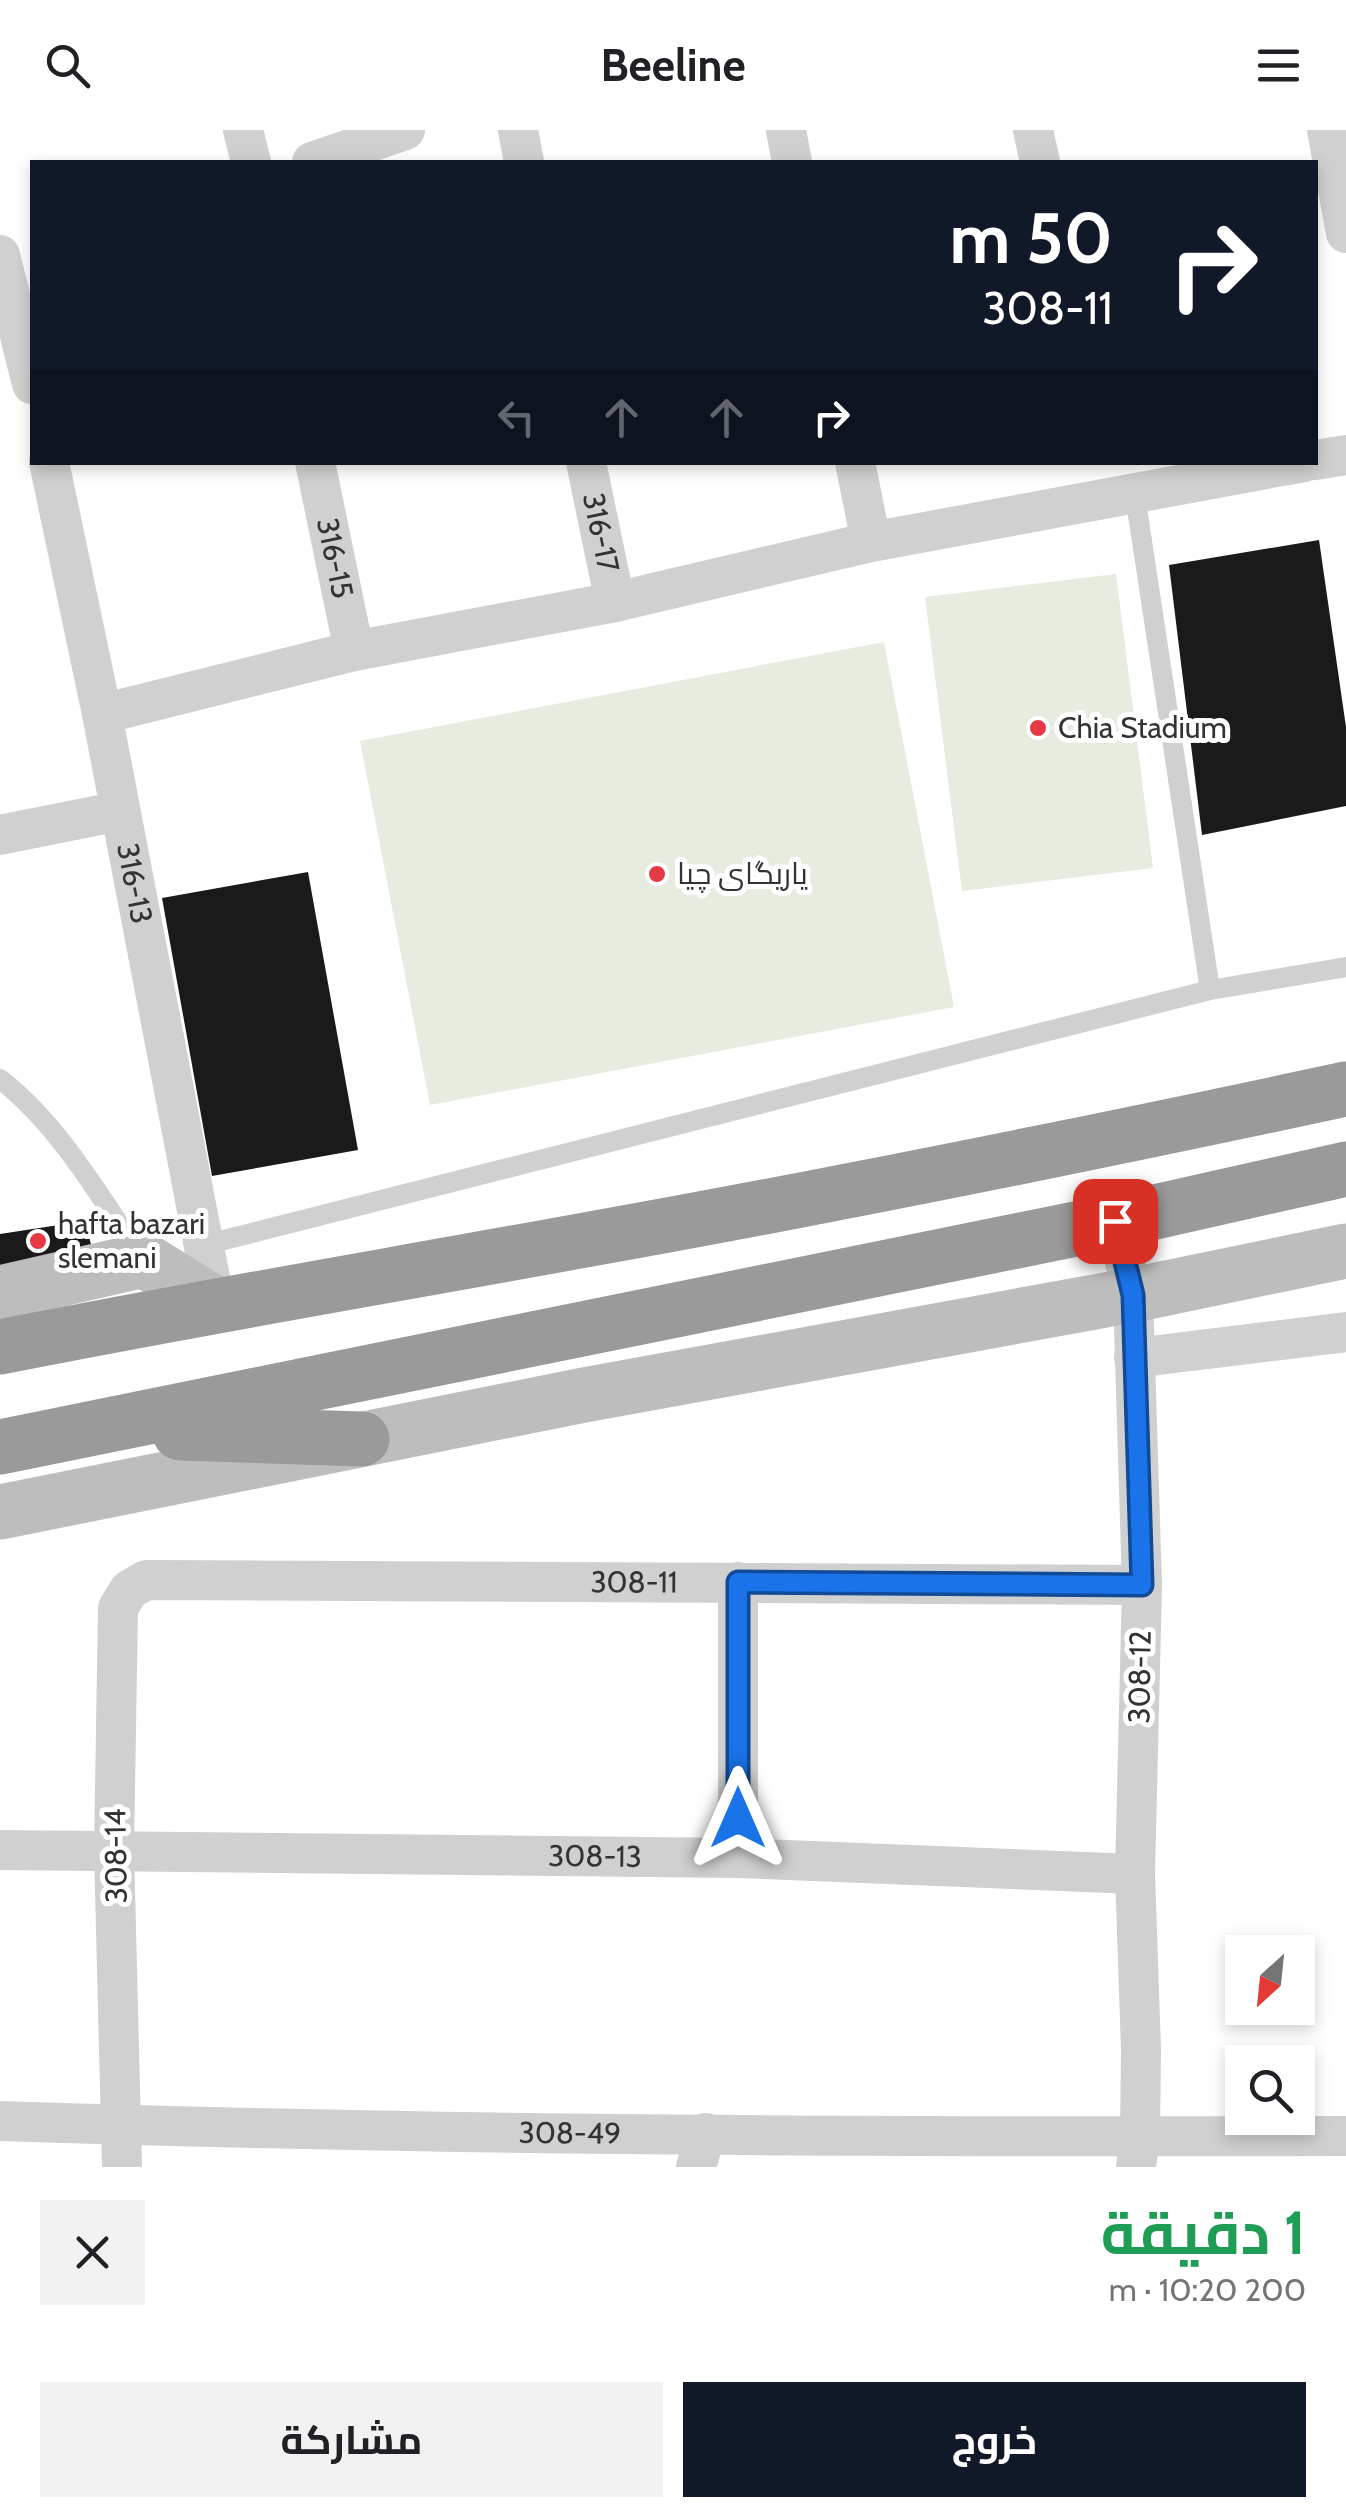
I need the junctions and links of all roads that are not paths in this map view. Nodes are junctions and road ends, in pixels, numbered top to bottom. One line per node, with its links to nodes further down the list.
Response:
1 (242, 130): 7 (street)
2 (405, 130): 8 (street)
3 (518, 130): 9 (street)
4 (786, 130): 10 (street)
5 (1033, 130): 11 (street)
6 (1326, 130): 12 (street)
7 (250, 160)
8 (318, 160)
9 (524, 160)
10 (792, 160)
11 (1040, 160)
12 (1346, 232)
13 (0, 255): 14 (street)
14 (10, 330): 15 (street)
15 (30, 379)
16 (1346, 454): 17 (street)
17 (1318, 459)
18 (50, 465): 27 (street, 316-13)
19 (316, 465): 26 (street, 316-15)
20 (587, 465): 25 (street, 316-17)
21 (856, 465): 24 (street)
22 (1280, 465): 23 (street)
23 (1120, 485): 24 (street); 31 (lane)
24 (872, 542): 25 (street)
25 (615, 602): 26 (street)
26 (354, 651): 27 (street)
27 (102, 714): 28 (street, 316-13)
28 (120, 811): 29 (street); 36 (street, 316-13)
29 (0, 835)
30 (1346, 967): 31 (lane)
31 (1210, 990): 36 (lane)
32 (0, 1079): 38 (lane)
33 (1346, 1089): 41 (highway)
34 (1346, 1169): 35 (highway)
35 (1115, 1221): 40 (street, 308-12); 45 (highway)
36 (204, 1244): 41 (street, 316-13)
37 (1346, 1251): 40 (main road)
38 (144, 1260): 39 (main road); 41 (main road)
39 (0, 1292)
40 (1133, 1295): 44 (street, 308-12); 46 (main road)
41 (215, 1304): 43 (highway)
42 (1346, 1332): 44 (street)
43 (0, 1347)
44 (1134, 1358): 50 (street, 308-12)
45 (92, 1430): 46 (highway); 47 (highway)
46 (362, 1439): 48 (main road)
47 (0, 1447)
48 (0, 1512)
49 (738, 1582): 50 (street, 308-11); 51 (street, 308-11); 54 (street)
50 (1142, 1585): 55 (street, 308-12)
51 (129, 1590): 53 (street, 308-14)
52 (0, 1850): 53 (street, 308-13)
53 (114, 1850): 54 (street, 308-13); 57 (street, 308-14)
54 (738, 1858): 55 (street, 308-13)
55 (1135, 1874): 60 (street, 308-12)
56 (0, 2121): 57 (street, 308-49)
57 (122, 2125): 59 (street, 308-49); 62 (street, 308-14)
58 (1346, 2136): 60 (street, 308-49)
59 (701, 2150): 61 (street, 308-49)
60 (1138, 2151): 61 (street, 308-49)
61 (972, 2153)
62 (122, 2167)

